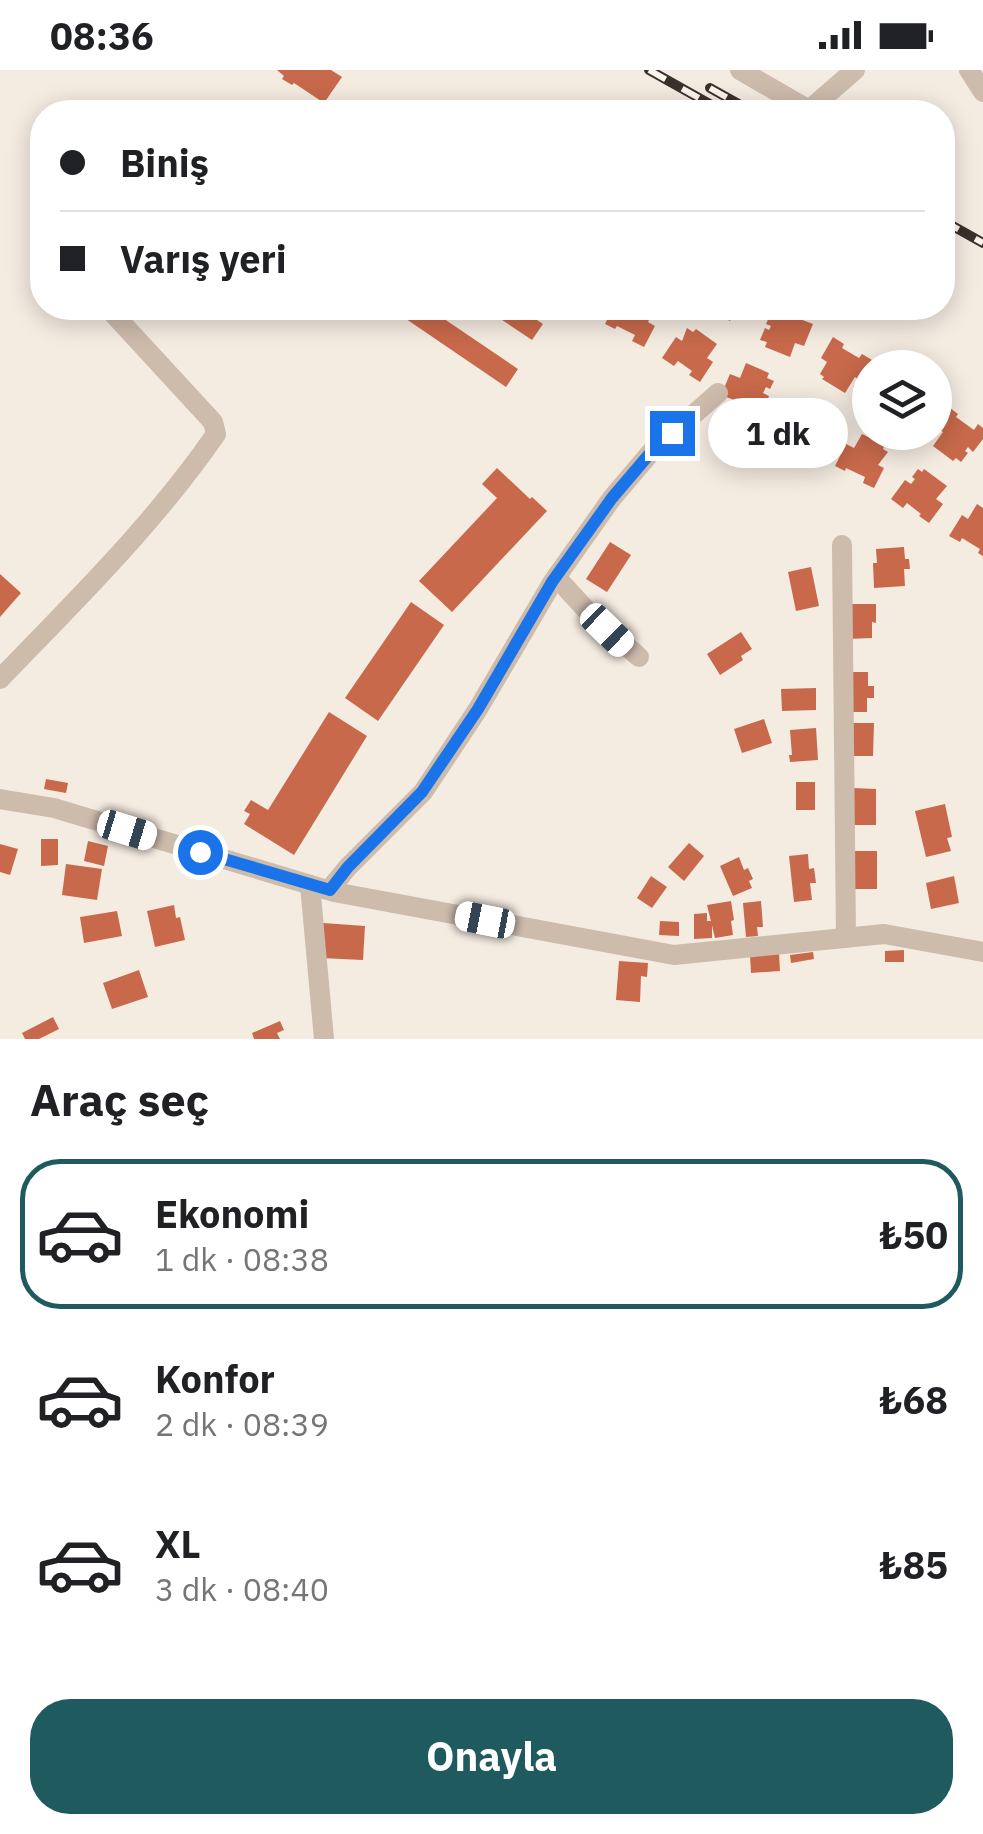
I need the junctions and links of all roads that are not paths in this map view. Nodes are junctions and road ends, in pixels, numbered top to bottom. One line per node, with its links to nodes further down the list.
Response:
1 (740, 70): 5 (street)
2 (854, 70): 6 (street)
3 (969, 70): 4 (street)
4 (983, 92)
5 (792, 100)
6 (820, 100)
7 (119, 320): 12 (street)
8 (718, 393): 10 (street)
9 (842, 546): 15 (street)
10 (556, 577): 11 (street); 14 (street)
11 (639, 658)
12 (0, 679)
13 (0, 799): 14 (street)
14 (320, 888): 15 (street); 17 (street)
15 (846, 938): 16 (street)
16 (983, 952)
17 (324, 1039)

